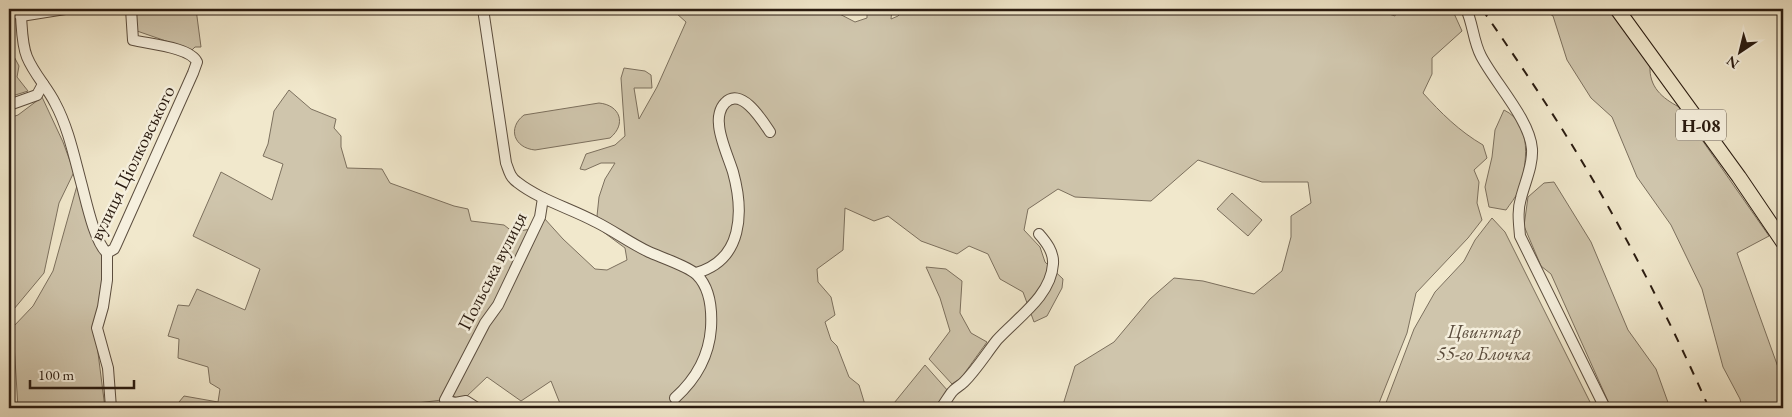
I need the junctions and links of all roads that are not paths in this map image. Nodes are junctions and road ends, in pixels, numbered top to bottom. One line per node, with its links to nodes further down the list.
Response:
1 (11, 9): 7 (street)
2 (65, 9): 7 (street)
3 (131, 9): 14 (street, вулиця Ціолковського)
4 (483, 9): 11 (street)
5 (1466, 9): 20 (street)
6 (1617, 9): 13 (main road, Н-08)
7 (21, 16): 8 (street)
8 (43, 84): 9 (street); 14 (street)
9 (9, 105)
10 (770, 132): 15 (street)
11 (543, 198): 15 (street, Польська вулиця); 18 (street, Польська вулиця)
12 (1039, 234): 19 (street)
13 (1783, 242)
14 (107, 253): 17 (street, вулиця Ціолковського)
15 (696, 273): 16 (street)
16 (675, 398)
17 (111, 408)
18 (477, 408)
19 (941, 408)
20 (1605, 408)

